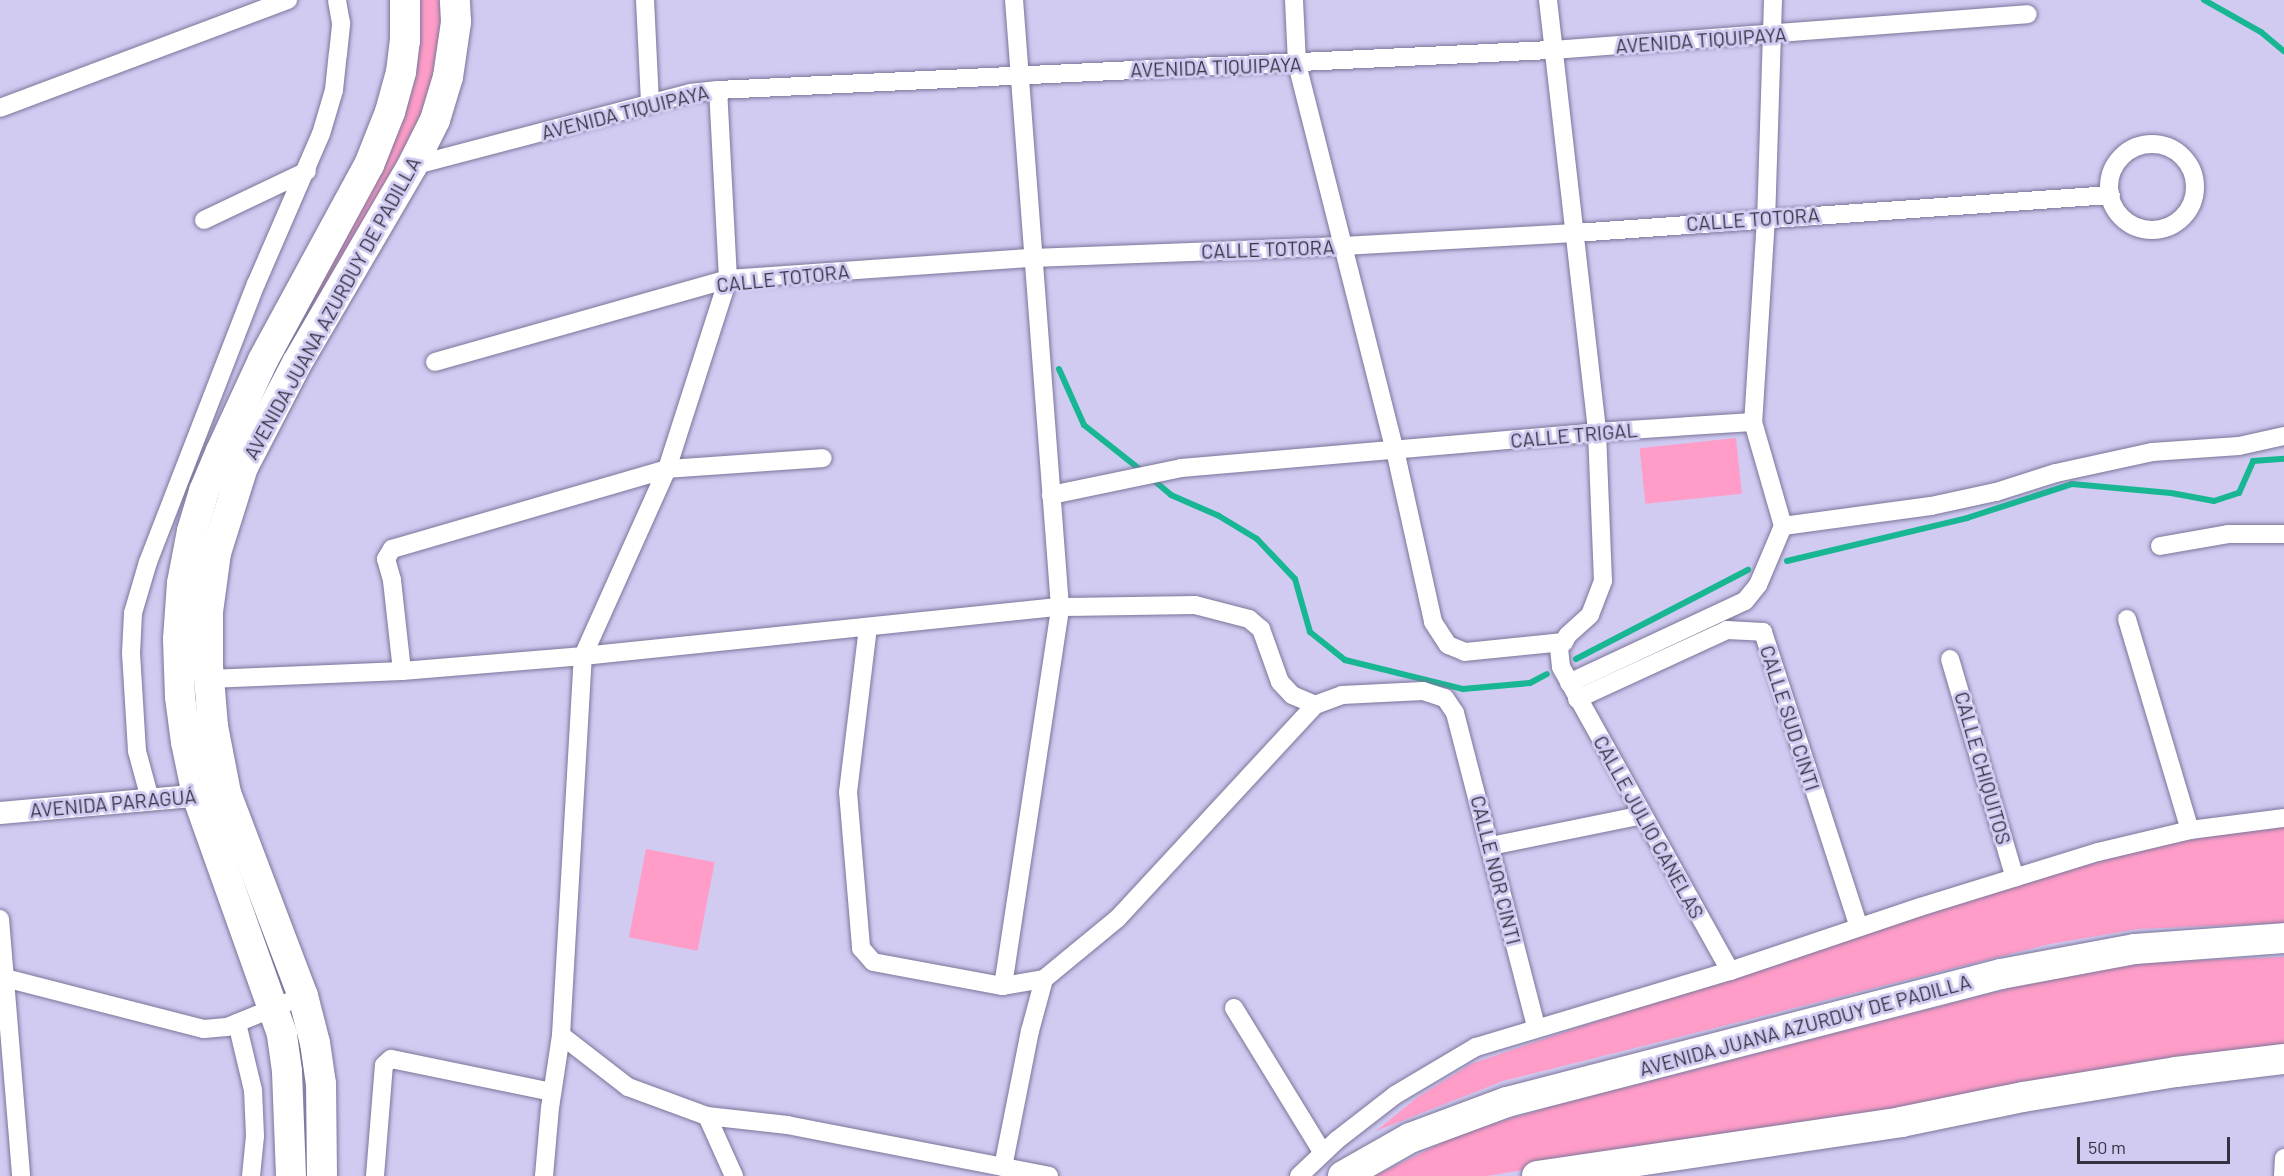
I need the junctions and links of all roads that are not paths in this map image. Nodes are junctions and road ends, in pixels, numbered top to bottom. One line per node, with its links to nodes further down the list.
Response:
1 (288, 0): 17 (street)
2 (337, 0): 19 (street)
3 (405, 0): 49 (highway, AVENIDA JUANA AZURDUY DE PADILLA)
4 (455, 0): 18 (highway, AVENIDA JUANA AZURDUY DE PADILLA)
5 (645, 0): 16 (street)
6 (1014, 0): 14 (street)
7 (1294, 0): 13 (street)
8 (1548, 0): 12 (street)
9 (1773, 0): 11 (street)
10 (2028, 14): 11 (street, AVENIDA TIQUIPAYA)
11 (1773, 35): 12 (street, AVENIDA TIQUIPAYA); 21 (street)
12 (1552, 50): 13 (street, AVENIDA TIQUIPAYA); 23 (street)
13 (1298, 64): 14 (street, AVENIDA TIQUIPAYA); 24 (street)
14 (1018, 74): 15 (street, AVENIDA TIQUIPAYA); 25 (street)
15 (718, 90): 16 (street, AVENIDA TIQUIPAYA); 26 (street)
16 (650, 104): 18 (street, AVENIDA TIQUIPAYA)
17 (0, 108)
18 (412, 166): 45 (highway, AVENIDA JUANA AZURDUY DE PADILLA)
19 (307, 171): 22 (street); 50 (street)
20 (2111, 195): 20 (street); 21 (street, CALLE TOTORA)
21 (1766, 218): 23 (street, CALLE TOTORA); 28 (street)
22 (204, 220)
23 (1575, 233): 24 (street, CALLE TOTORA); 29 (street)
24 (1343, 246): 25 (street, CALLE TOTORA); 31 (street)
25 (1032, 258): 26 (street, CALLE TOTORA); 34 (street)
26 (728, 279): 27 (street, CALLE TOTORA); 33 (street)
27 (435, 362)
28 (1753, 422): 29 (street, CALLE TRIGAL); 35 (street)
29 (1596, 432): 31 (street, CALLE TRIGAL); 41 (street)
30 (2284, 436): 35 (street)
31 (1395, 450): 34 (street, CALLE TRIGAL); 41 (street)
32 (823, 458): 33 (street)
33 (667, 469): 42 (street); 44 (street)
34 (1051, 495): 38 (street)
35 (1783, 526): 46 (street)
36 (2284, 534): 37 (street)
37 (2160, 546)
38 (1060, 607): 40 (street); 47 (street); 63 (street)
39 (2127, 619): 54 (street)
40 (867, 627): 42 (street); 63 (street)
41 (1564, 642): 46 (street, CALLE JULIO CANELAS)
42 (583, 656): 44 (street); 69 (street)
43 (1950, 659): 56 (street, CALLE CHIQUITOS)
44 (402, 671): 45 (street)
45 (209, 679): 48 (highway, AVENIDA JUANA AZURDUY DE PADILLA)
46 (1573, 691): 52 (street, CALLE JULIO CANELAS); 58 (street, CALLE SUD CINTI)
47 (1315, 705): 55 (street, CALLE NOR CINTI); 62 (street)
48 (226, 793): 49 (street, AVENIDA PARAGUÁ); 64 (highway, AVENIDA JUANA AZURDUY DE PADILLA)
49 (197, 795): 50 (street, AVENIDA PARAGUÁ); 65 (highway, AVENIDA JUANA AZURDUY DE PADILLA)
50 (150, 799): 51 (street, AVENIDA PARAGUÁ)
51 (0, 813)
52 (1643, 815): 55 (street); 60 (street, CALLE JULIO CANELAS)
53 (2284, 818): 54 (street)
54 (2190, 830): 56 (street)
55 (1491, 846): 68 (street, CALLE NOR CINTI)
56 (2015, 878): 58 (street)
57 (0, 919): 61 (street)
58 (1858, 927): 60 (street)
59 (2284, 938): 85 (highway, AVENIDA JUANA AZURDUY DE PADILLA)
60 (1730, 971): 68 (street)
61 (5, 978): 67 (street); 76 (street)
62 (1044, 979): 63 (street); 75 (street)
63 (1003, 986)
64 (303, 996): 65 (street); 79 (highway, AVENIDA JUANA AZURDUY DE PADILLA)
65 (274, 1008): 67 (street); 78 (highway, AVENIDA JUANA AZURDUY DE PADILLA)
66 (1234, 1008): 73 (street)
67 (237, 1023): 77 (street)
68 (1536, 1027): 73 (street)
69 (561, 1035): 71 (street); 72 (street)
70 (2284, 1059): 86 (highway)
71 (552, 1092): 80 (street); 81 (street)
72 (707, 1116): 75 (street); 82 (street)
73 (1323, 1153): 84 (street)
74 (2284, 1158): 87 (street)
75 (1003, 1167): 83 (street)
76 (21, 1176)
77 (251, 1176)
78 (291, 1176)
79 (322, 1176)
80 (375, 1176)
81 (544, 1176)
82 (734, 1176)
83 (1048, 1176)
84 (1299, 1176)
85 (1343, 1176)
86 (1537, 1176)
87 (2283, 1176)

